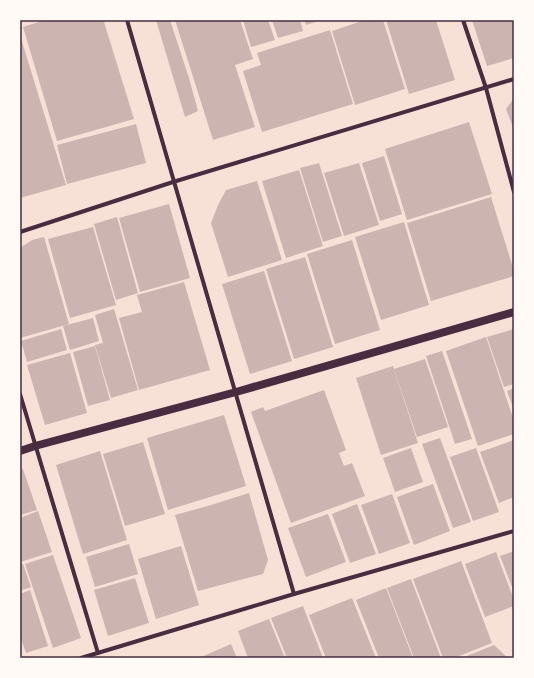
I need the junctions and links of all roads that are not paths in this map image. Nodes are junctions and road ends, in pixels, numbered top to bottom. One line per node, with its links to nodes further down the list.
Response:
1 (127, 20): 5 (street)
2 (464, 20): 4 (street)
3 (514, 79): 4 (street)
4 (486, 88): 5 (street); 6 (street)
5 (173, 182): 7 (street); 9 (street)
6 (514, 192)
7 (20, 232)
8 (514, 312): 9 (main road)
9 (236, 392): 11 (main road); 14 (street)
10 (20, 394): 11 (street)
11 (35, 446): 12 (main road); 15 (street)
12 (20, 451)
13 (514, 531): 14 (street)
14 (294, 594): 15 (street)
15 (98, 652): 16 (street)
16 (81, 658)

